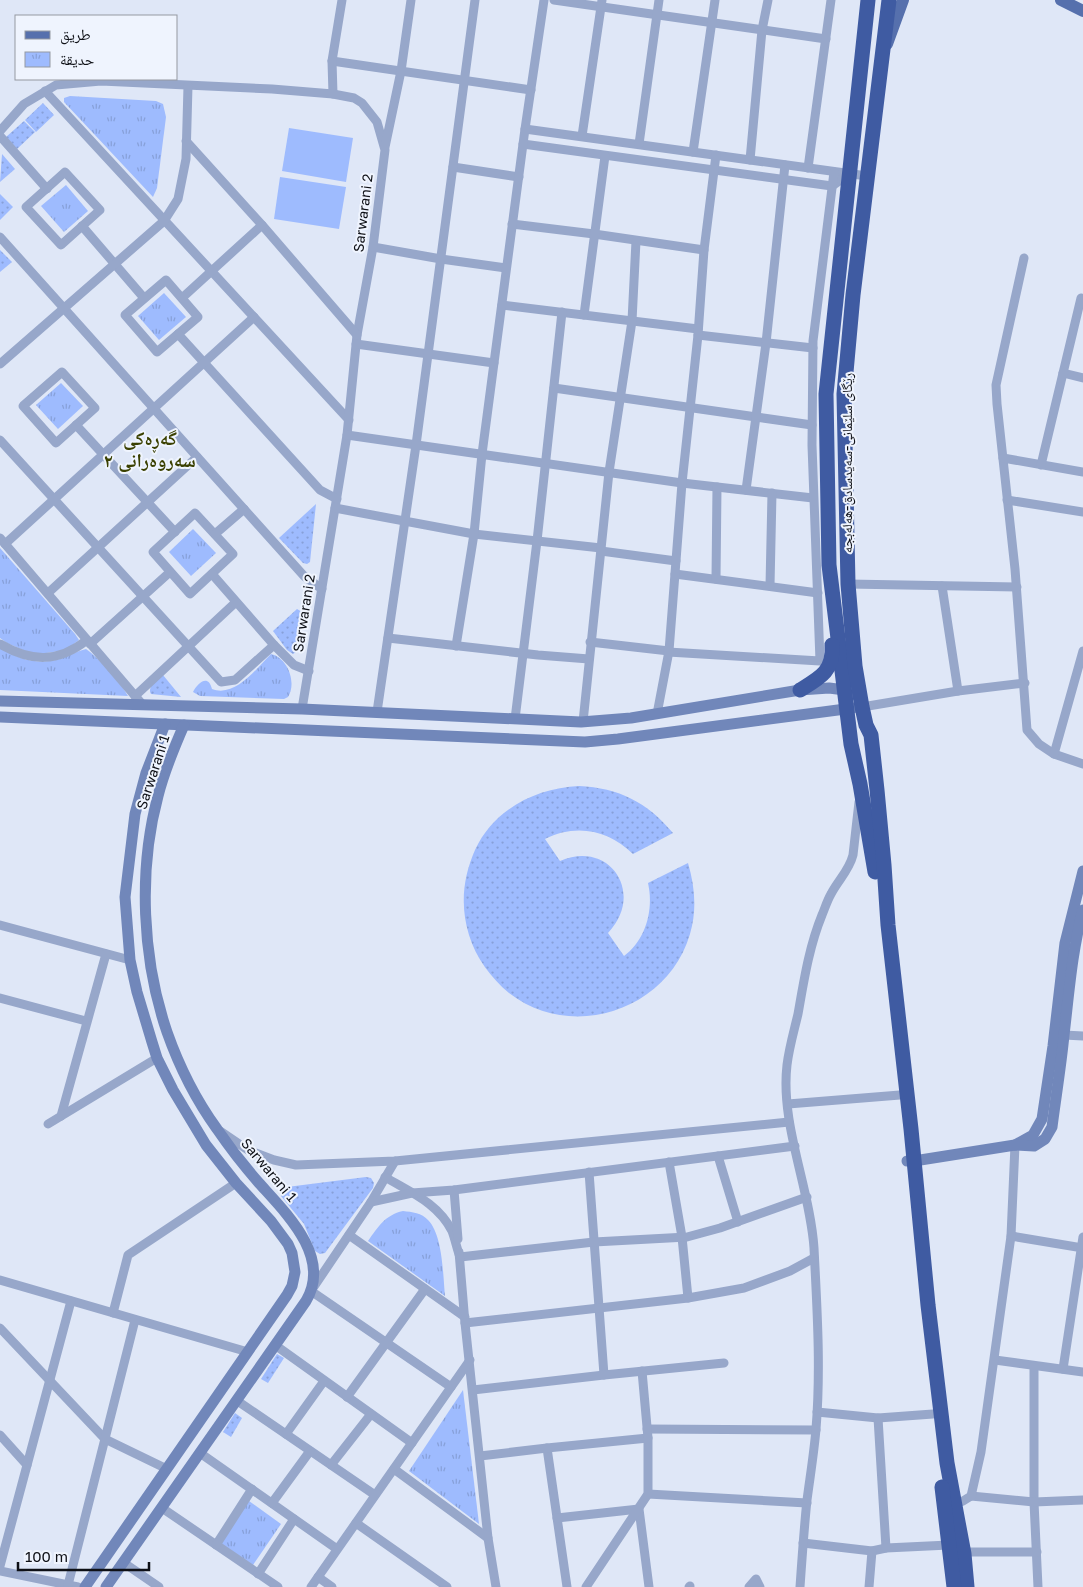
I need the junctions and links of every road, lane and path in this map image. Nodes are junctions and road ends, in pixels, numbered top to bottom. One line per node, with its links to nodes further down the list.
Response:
1 (342, 0): 21 (street)
2 (411, 0): 22 (street)
3 (475, 0): 23 (street)
4 (544, 0): 25 (street)
5 (554, 0): 14 (street)
6 (659, 0): 16 (street)
7 (715, 0): 17 (street)
8 (768, 0): 18 (street)
9 (831, 0): 19 (street)
10 (868, 0): 45 (highway, رێگای سلێمانی-سەیدسادق-هەلەبجە)
11 (890, 0): 20 (highway, رێگای سلێمانی-سەیدسادق-هەلەبجە)
12 (903, 0): 20 (main road)
13 (1061, 0): 15 (main road)
14 (602, 3): 16 (street); 31 (street)
15 (1083, 11)
16 (657, 15): 17 (street); 34 (street)
17 (712, 23): 18 (street); 36 (street)
18 (762, 30): 19 (street); 39 (street)
19 (826, 39): 42 (street)
20 (883, 56): 46 (highway, رێگای سلێمانی-سەیدسادق-هەلەبجە)
21 (332, 60): 22 (street); 27 (street)
22 (401, 71): 23 (street); 35 (street)
23 (465, 80): 25 (street); 41 (street)
24 (188, 86): 26 (street, Sarwarani 2); 27 (street, Sarwarani 2); 32 (street)
25 (531, 90): 28 (street)
26 (44, 91): 29 (street, Sarwarani 2); 51 (street)
27 (333, 94): 35 (street, Sarwarani 2)
28 (525, 129): 31 (street); 33 (street)
29 (0, 131)
30 (0, 136): 50 (street)
31 (582, 136): 34 (street)
32 (186, 141): 51 (street); 53 (street)
33 (523, 144): 38 (street); 47 (street)
34 (639, 144): 36 (street)
35 (385, 150): 58 (street, Sarwarani 2)
36 (693, 152): 37 (street)
37 (716, 155): 39 (street); 43 (street)
38 (605, 156): 43 (street); 55 (street)
39 (750, 160): 40 (street)
40 (785, 165): 42 (street); 48 (street)
41 (453, 167): 47 (street); 61 (street)
42 (808, 168): 44 (street)
43 (714, 170): 48 (street); 59 (street)
44 (834, 172): 45 (street); 49 (street)
45 (849, 174): 46 (street); 49 (street); 129 (highway, رێگای سلێمانی-سەیدسادق-هەلەبجە)
46 (867, 176): 130 (highway, رێگای سلێمانی-سەیدسادق-هەلەبجە)
47 (518, 177): 52 (street)
48 (783, 180): 49 (street); 77 (street)
49 (832, 186): 79 (street)
50 (46, 189): 54 (street); 54 (street)
51 (164, 220): 62 (street); 64 (street)
52 (512, 224): 55 (street); 63 (street)
53 (262, 225): 64 (street); 76 (street)
54 (82, 226): 62 (street)
55 (594, 234): 57 (street); 71 (street)
56 (0, 237): 69 (street)
57 (636, 240): 59 (street); 73 (street)
58 (373, 247): 61 (street); 76 (street, Sarwarani 2)
59 (704, 250): 74 (street)
60 (1024, 258): 100 (street)
61 (440, 259): 63 (street); 80 (street)
62 (115, 264): 65 (street); 69 (street)
63 (506, 268): 68 (street)
64 (211, 271): 66 (street); 72 (street)
65 (144, 298): 66 (street); 75 (street)
66 (182, 298): 75 (street)
67 (1081, 302): 84 (street)
68 (502, 305): 70 (street); 83 (street)
69 (63, 309): 82 (street); 89 (street)
70 (562, 312): 71 (street); 86 (street)
71 (584, 315): 73 (street)
72 (254, 317): 81 (street); 91 (street)
73 (632, 321): 74 (street); 87 (street)
74 (698, 332): 77 (street); 88 (street)
75 (178, 334): 81 (street)
76 (357, 335): 78 (street, Sarwarani 2)
77 (766, 342): 79 (street); 90 (street)
78 (356, 344): 80 (street); 91 (street, Sarwarani 2)
79 (813, 348): 93 (street)
80 (428, 354): 83 (street); 96 (street)
81 (204, 362): 89 (street); 113 (street)
82 (0, 364)
83 (494, 364): 98 (street)
84 (1063, 373): 85 (street); 102 (street)
85 (1083, 378)
86 (554, 388): 87 (street); 101 (street)
87 (620, 398): 88 (street); 103 (street)
88 (690, 407): 90 (street); 105 (street)
89 (153, 408): 97 (street); 99 (street)
90 (756, 418): 93 (street); 107 (street)
91 (349, 420): 94 (street, Sarwarani 2)
92 (76, 425): 92 (street); 97 (street)
93 (812, 425): 109 (street)
94 (347, 435): 96 (street); 113 (street, Sarwarani 2)
95 (0, 440): 110 (street)
96 (416, 445): 98 (street); 116 (street)
97 (102, 454): 110 (street); 112 (street)
98 (482, 454): 101 (street); 119 (street)
99 (197, 457): 112 (street); 114 (street)
100 (1003, 458): 102 (street); 111 (street)
101 (546, 463): 103 (street); 121 (street)
102 (1040, 465): 104 (street)
103 (609, 472): 105 (street); 123 (street)
104 (1083, 472)
105 (682, 482): 106 (street); 124 (street)
106 (717, 487): 107 (street); 128 (street)
107 (746, 490): 108 (street)
108 (772, 493): 109 (street); 131 (street)
109 (813, 498): 136 (street)
110 (54, 499): 120 (street); 122 (street)
111 (1007, 500): 115 (street); 133 (street)
112 (147, 502): 117 (street); 122 (street)
113 (336, 504): 116 (street); 134 (street, Sarwarani 2)
114 (244, 509): 118 (street); 134 (street)
115 (1083, 512)
116 (405, 521): 119 (street); 139 (street)
117 (175, 532): 118 (street); 125 (street)
118 (214, 534): 126 (street)
119 (474, 534): 121 (street); 144 (street)
120 (2, 541): 135 (street)
121 (538, 542): 123 (street); 148 (street)
122 (98, 547): 135 (street); 137 (street)
123 (601, 550): 124 (street); 141 (street)
124 (676, 561): 127 (street)
125 (170, 572): 126 (street); 137 (street)
126 (212, 574): 138 (street)
127 (675, 574): 128 (street); 147 (street)
128 (716, 579): 131 (street)
129 (831, 581): 152 (highway); 153 (highway, رێگای سلێمانی-سەیدسادق-هەلەبجە)
130 (848, 584): 132 (street); 157 (highway, رێگای سلێمانی-سەیدسادق-هەلەبجە)
131 (770, 586): 136 (street)
132 (942, 586): 133 (street); 154 (street)
133 (1017, 587): 151 (street)
134 (322, 589): 150 (street, Sarwarani 2)
135 (48, 593): 140 (street)
136 (818, 593): 147 (street)
137 (143, 596): 140 (street); 145 (street)
138 (236, 602): 143 (street); 145 (street)
139 (388, 638): 144 (street); 159 (street)
140 (88, 642): 142 (street); 155 (street)
141 (590, 642): 147 (street); 149 (street)
142 (0, 644)
143 (274, 645): 145 (street); 150 (street)
144 (456, 646): 148 (street)
145 (189, 647): 155 (street)
146 (1083, 651): 168 (street)
147 (669, 652): 160 (street)
148 (523, 653): 149 (street); 163 (street)
149 (589, 659): 164 (street)
150 (308, 671): 158 (street, Sarwarani 2)
151 (1025, 683): 154 (street); 168 (street)
152 (800, 690): 153 (main road); 160 (main road)
153 (844, 690): 157 (highway, رێگای سلێمانی-سەیدسادق-هەلەبجە)
154 (958, 691): 157 (street)
155 (138, 700): 156 (main road); 158 (main road)
156 (0, 701)
157 (859, 707): 167 (main road); 170 (highway); 184 (highway, رێگای سلێمانی-سەیدسادق-هەلەبجە)
158 (302, 709): 159 (main road)
159 (377, 712): 162 (main road)
160 (657, 714): 164 (main road)
161 (0, 717): 165 (main road)
162 (487, 718): 163 (main road); 167 (main road)
163 (516, 719): 164 (main road)
164 (583, 722)
165 (165, 724): 166 (main road); 176 (main road)
166 (184, 725): 167 (main road); 178 (main road, Sarwarani 1)
167 (485, 737)
168 (1054, 754): 169 (street)
169 (1083, 764)
170 (860, 784): 184 (highway); 185 (street)
171 (1083, 871): 190 (main road)
172 (1083, 910): 174 (main road)
173 (0, 926): 175 (street)
174 (1080, 932): 181 (main road)
175 (106, 954): 176 (street); 180 (street)
176 (130, 960): 179 (main road)
177 (0, 998): 180 (street)
178 (161, 1013): 179 (main road); 189 (main road, Sarwarani 1)
179 (145, 1018): 183 (main road)
180 (86, 1022): 186 (street)
181 (1064, 1035): 182 (street); 190 (main road)
182 (1083, 1036)
183 (157, 1058): 186 (street); 198 (main road)
184 (902, 1087): 185 (street); 194 (highway)
185 (788, 1104): 187 (street)
186 (62, 1116): 188 (street)
187 (789, 1122): 191 (street); 193 (street)
188 (48, 1124)
189 (216, 1128): 193 (street); 214 (main road, Sarwarani 1)
190 (1015, 1145): 194 (main road); 205 (street)
191 (795, 1146): 192 (street); 201 (street)
192 (718, 1156): 195 (street); 203 (street)
193 (395, 1161): 197 (street)
194 (911, 1161): 241 (highway); 267 (highway)
195 (669, 1162): 196 (street); 206 (street)
196 (589, 1172): 199 (street); 208 (street)
197 (385, 1177): 200 (street); 202 (street)
198 (236, 1183): 218 (street); 224 (main road)
199 (454, 1190): 200 (street); 210 (street)
200 (412, 1194): 202 (street); 210 (street)
201 (807, 1197): 203 (street); 211 (street)
202 (371, 1202): 204 (street)
203 (738, 1222): 206 (street)
204 (349, 1235): 213 (street); 214 (street)
205 (1011, 1236): 209 (street); 226 (street)
206 (682, 1237): 208 (street); 215 (street)
207 (1083, 1237): 209 (street)
208 (594, 1242): 210 (street); 217 (street)
209 (1082, 1247): 229 (street)
210 (460, 1257): 220 (street)
211 (814, 1258): 215 (street); 239 (street)
212 (0, 1280): 216 (street)
213 (425, 1289): 220 (street); 222 (street)
214 (311, 1291): 222 (street); 223 (main road, Sarwarani 1)
215 (688, 1298): 217 (street)
216 (71, 1301): 218 (street); 233 (street)
217 (599, 1308): 220 (street); 232 (street)
218 (113, 1313): 219 (street)
219 (136, 1320): 224 (street); 249 (street)
220 (465, 1320): 225 (street)
221 (0, 1328): 233 (street)
222 (387, 1343): 235 (street); 237 (street)
223 (275, 1345): 234 (street); 238 (main road, Sarwarani 1)
224 (248, 1352): 243 (main road)
225 (470, 1360): 235 (street); 236 (street)
226 (995, 1360): 228 (street); 262 (street)
227 (724, 1363): 230 (street)
228 (1034, 1366): 229 (street); 264 (street)
229 (1063, 1370): 231 (street)
230 (642, 1371): 232 (street); 247 (street)
231 (1083, 1372)
232 (604, 1375): 236 (street)
233 (50, 1380): 249 (street); 255 (street)
234 (324, 1381): 237 (street); 246 (street)
235 (451, 1387): 250 (street)
236 (473, 1390): 254 (street)
237 (347, 1397): 240 (street)
238 (236, 1400): 245 (main road, Sarwarani 1); 246 (street)
239 (817, 1412): 242 (street); 244 (street)
240 (371, 1414): 250 (street); 256 (street)
241 (934, 1414): 242 (street); 267 (highway)
242 (878, 1418): 278 (street)
243 (199, 1423): 245 (main road); 257 (main road)
244 (816, 1430): 247 (street); 265 (street)
245 (213, 1433): 253 (main road, Sarwarani 1)
246 (286, 1434): 252 (street)
247 (648, 1434): 251 (street); 260 (street)
248 (0, 1435): 255 (street)
249 (105, 1438): 257 (street); 288 (street)
250 (412, 1443): 258 (street)
251 (547, 1448): 254 (street); 270 (street)
252 (310, 1450): 256 (street); 266 (street)
253 (200, 1453): 259 (street); 268 (main road, Sarwarani 1)
254 (480, 1456): 274 (street)
255 (27, 1465): 273 (street)
256 (331, 1465): 261 (street)
257 (167, 1469): 289 (main road)
258 (394, 1469): 261 (street); 274 (street)
259 (252, 1489): 266 (street); 276 (street)
260 (648, 1494): 265 (street); 269 (street)
261 (375, 1495): 272 (street)
262 (971, 1496): 264 (street); 267 (street)
263 (1083, 1500): 264 (street)
264 (1034, 1502): 282 (street)
265 (807, 1503): 275 (street)
266 (272, 1504): 271 (street)
267 (949, 1506): 277 (highway); 281 (highway)
268 (162, 1508): 276 (street); 283 (main road, Sarwarani 1)
269 (639, 1510): 270 (street); 298 (street); 299 (street)
270 (557, 1518): 297 (street)
271 (294, 1519): 279 (street); 286 (street)
272 (356, 1523): 279 (street); 295 (street)
273 (3, 1538): 284 (street)
274 (488, 1538): 296 (street)
275 (803, 1543): 280 (street); 302 (street)
276 (216, 1544): 286 (street)
277 (949, 1545): 278 (street); 304 (highway)
278 (886, 1548): 280 (street)
279 (338, 1549): 287 (street)
280 (872, 1551): 303 (street)
281 (963, 1552): 282 (street); 305 (highway)
282 (1037, 1552): 306 (street)
283 (124, 1563): 290 (main road, Sarwarani 1); 291 (street)
284 (0, 1566)
285 (0, 1571): 288 (street)
286 (258, 1574): 292 (street)
287 (318, 1577): 293 (street); 294 (street)
288 (73, 1586)
289 (85, 1587)
290 (106, 1587)
291 (159, 1587)
292 (278, 1587)
293 (311, 1587)
294 (332, 1587)
295 (447, 1587)
296 (496, 1587)
297 (567, 1587)
298 (586, 1587)
299 (649, 1587)
300 (749, 1587): 301 (street)
301 (760, 1587)
302 (800, 1587)
303 (869, 1587)
304 (954, 1587)
305 (968, 1587)
306 (1038, 1587)

